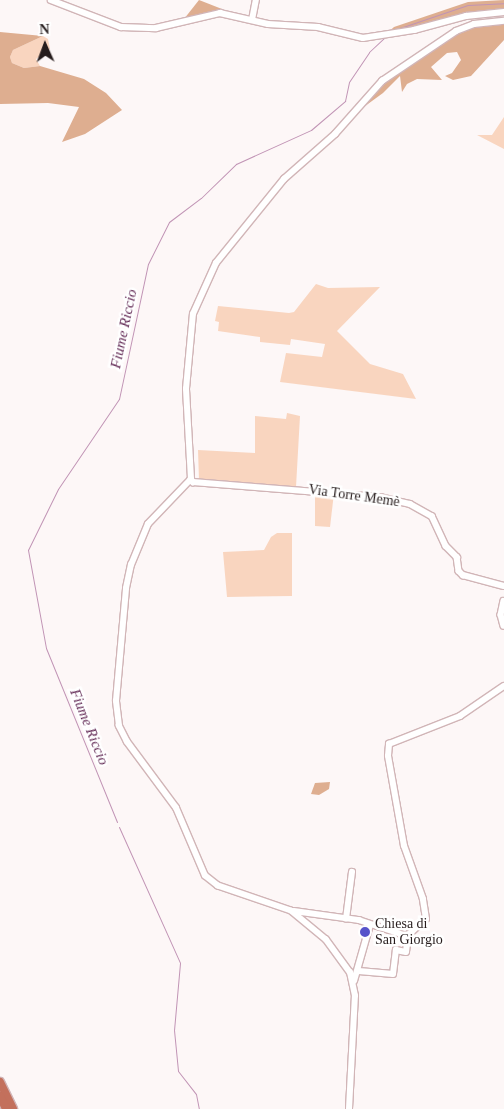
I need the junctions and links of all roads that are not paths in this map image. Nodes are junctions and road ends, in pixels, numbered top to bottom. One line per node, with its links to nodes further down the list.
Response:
1 (51, 0): 4 (street)
2 (256, 0): 4 (street)
3 (504, 12): 4 (street)
4 (252, 20)
5 (504, 21): 6 (street)
6 (191, 478): 7 (street, Via Torre Memè); 12 (street)
7 (504, 586)
8 (504, 601): 9 (street)
9 (504, 626)
10 (504, 686): 15 (street)
11 (352, 872): 13 (street)
12 (291, 911): 13 (street); 17 (street)
13 (346, 918): 14 (street)
14 (370, 925): 15 (street); 16 (street)
15 (408, 935): 16 (street)
16 (359, 971): 17 (street)
17 (354, 981): 22 (street)
18 (0, 1082): 21 (highway)
19 (0, 1096): 20 (highway)
20 (6, 1109)
21 (13, 1109)
22 (349, 1109)

